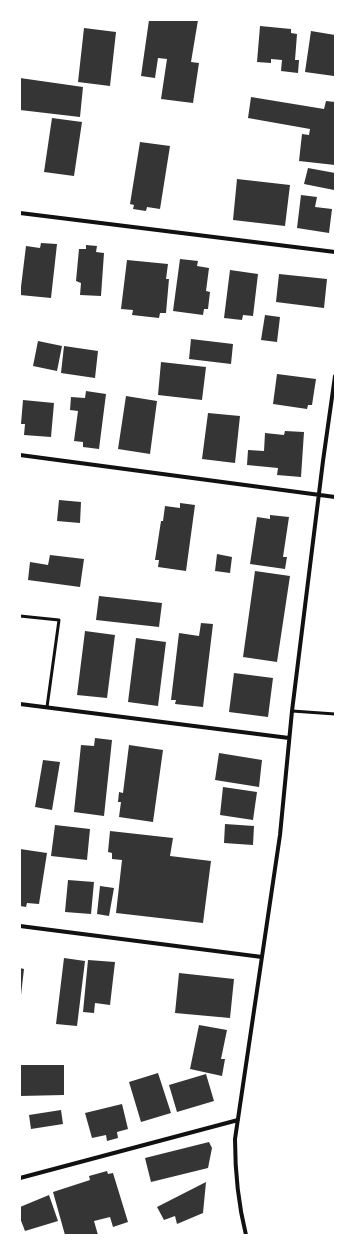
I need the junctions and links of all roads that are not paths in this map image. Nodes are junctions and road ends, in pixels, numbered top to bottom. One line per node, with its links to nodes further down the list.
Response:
1 (20, 213): 2 (street)
2 (335, 252)
3 (335, 376): 5 (street)
4 (20, 455): 5 (street)
5 (319, 495): 6 (street); 10 (street)
6 (335, 497)
7 (20, 616): 9 (lane)
8 (20, 704): 9 (street)
9 (47, 707): 12 (street)
10 (292, 711): 11 (lane); 12 (street)
11 (335, 714)
12 (289, 738): 14 (street)
13 (20, 926): 14 (street)
14 (262, 957): 15 (street)
15 (238, 1120): 16 (street); 17 (street)
16 (20, 1178)
17 (246, 1235)

